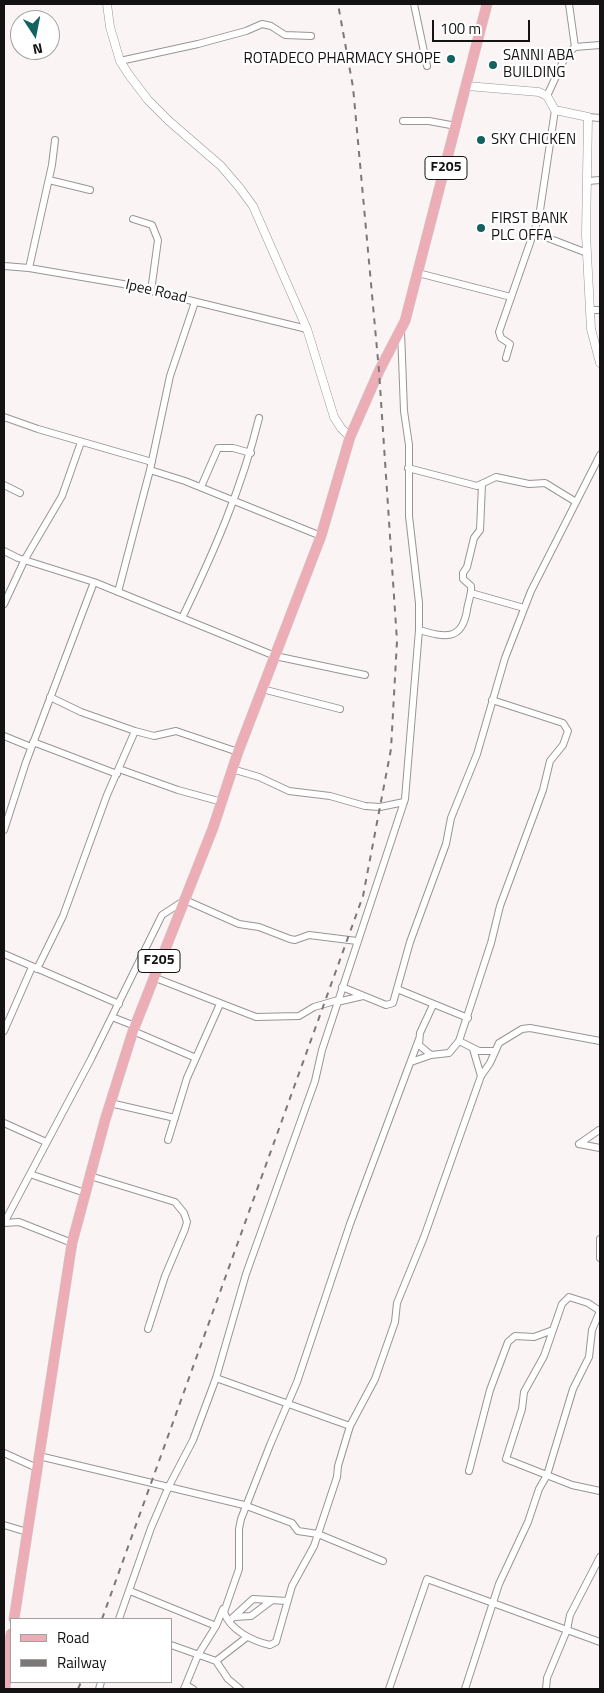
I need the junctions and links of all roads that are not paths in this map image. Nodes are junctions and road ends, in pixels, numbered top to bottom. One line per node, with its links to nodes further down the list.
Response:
1 (107, 4): 8 (street)
2 (414, 4): 9 (street)
3 (487, 4): 10 (main road, F205)
4 (569, 4): 7 (street)
5 (311, 36): 8 (street)
6 (600, 45): 7 (street)
7 (575, 47): 11 (street)
8 (120, 61): 34 (street)
9 (427, 66)
10 (467, 86): 11 (street); 16 (main road, F205)
11 (547, 96): 12 (street)
12 (555, 110): 13 (street); 23 (street)
13 (588, 117): 14 (street); 20 (street)
14 (600, 118)
15 (403, 121): 16 (street)
16 (456, 126): 28 (main road, F205)
17 (54, 140): 18 (street)
18 (49, 180): 21 (street); 26 (street)
19 (600, 180): 20 (street)
20 (588, 181): 24 (street)
21 (90, 190)
22 (133, 219): 29 (street)
23 (535, 233): 24 (street); 30 (street)
24 (587, 253): 32 (street)
25 (4, 266): 26 (street, Ipee Road); 27 (street)
26 (29, 268): 29 (street, Ipee Road)
27 (4, 271)
28 (418, 273): 30 (street); 35 (main road, F205)
29 (151, 291): 31 (street, Ipee Road)
30 (511, 297): 36 (street)
31 (195, 302): 34 (street, Ipee Road); 44 (street)
32 (591, 310): 33 (street); 37 (street)
33 (600, 310)
34 (307, 329): 40 (street)
35 (401, 331): 40 (main road, F205); 45 (street)
36 (506, 358)
37 (600, 362)
38 (4, 417): 41 (street)
39 (259, 418): 42 (street)
40 (350, 437): 53 (main road, F205)
41 (81, 442): 44 (street); 55 (street)
42 (250, 453): 49 (street); 51 (street)
43 (600, 455): 52 (street)
44 (152, 462): 46 (street)
45 (408, 468): 47 (street); 62 (street)
46 (150, 470): 49 (street); 57 (street)
47 (482, 484): 52 (street); 58 (street)
48 (4, 485): 50 (street)
49 (201, 487): 51 (street)
50 (20, 493)
51 (234, 501): 53 (street); 61 (street)
52 (576, 502): 60 (street)
53 (320, 536): 63 (main road, F205)
54 (4, 551): 55 (street)
55 (25, 559): 56 (street); 59 (street)
56 (94, 582): 57 (street); 66 (street)
57 (118, 592): 61 (street)
58 (471, 593): 60 (street); 62 (street)
59 (4, 604)
60 (524, 608): 67 (street)
61 (182, 618): 63 (street)
62 (419, 630): 76 (street)
63 (275, 656): 64 (street); 65 (main road, F205)
64 (365, 675)
65 (262, 689): 68 (street); 72 (main road, F205)
66 (50, 697): 69 (street); 71 (street)
67 (492, 700): 84 (street); 91 (street)
68 (340, 709)
69 (135, 731): 72 (street); 74 (street)
70 (4, 736): 71 (street)
71 (32, 745): 74 (street); 77 (street)
72 (238, 752): 73 (main road, F205)
73 (232, 769): 75 (main road, F205); 76 (street)
74 (118, 771): 75 (street); 81 (street)
75 (222, 802): 78 (main road, F205)
76 (404, 802): 79 (street)
77 (4, 830)
78 (185, 900): 79 (street); 82 (main road, F205); 87 (street)
79 (357, 941): 83 (street)
80 (4, 954): 81 (street)
81 (34, 968): 87 (street); 93 (street)
82 (153, 977): 88 (street); 92 (main road, F205)
83 (342, 987): 85 (street); 86 (street)
84 (397, 989): 85 (street); 89 (street)
85 (362, 996): 86 (street)
86 (338, 1001): 88 (street); 120 (street)
87 (119, 1004): 90 (street)
88 (220, 1004): 100 (street)
89 (432, 1005): 91 (street); 94 (street)
90 (112, 1017): 92 (street); 108 (street)
91 (468, 1018): 96 (street)
92 (134, 1029): 100 (street); 103 (main road, F205)
93 (4, 1031)
94 (419, 1038): 99 (street); 101 (street)
95 (600, 1041): 98 (street)
96 (459, 1042): 97 (street); 99 (street)
97 (473, 1049): 98 (street); 102 (street)
98 (494, 1052): 102 (street)
99 (431, 1055): 101 (street)
100 (196, 1058): 104 (street)
101 (411, 1062): 121 (street)
102 (481, 1076): 122 (street)
103 (110, 1103): 104 (street); 111 (main road, F205)
104 (175, 1118): 107 (street)
105 (4, 1123): 108 (street)
106 (600, 1129): 109 (street)
107 (168, 1140)
108 (46, 1142): 110 (street)
109 (600, 1148)
110 (30, 1174): 112 (street); 113 (street)
111 (90, 1176): 112 (main road, F205); 118 (street)
112 (85, 1193): 115 (main road, F205)
113 (4, 1223): 115 (street)
114 (600, 1239): 116 (street)
115 (72, 1243): 124 (main road, F205)
116 (600, 1258)
117 (600, 1311): 119 (street); 127 (street)
118 (148, 1329)
119 (553, 1330): 126 (street); 127 (street)
120 (216, 1378): 121 (street); 128 (street)
121 (288, 1403): 122 (street); 130 (street)
122 (350, 1426): 133 (street)
123 (4, 1453): 125 (street)
124 (39, 1456): 125 (main road, F205); 128 (street)
125 (37, 1468): 132 (main road, F205)
126 (469, 1471)
127 (547, 1475): 129 (street); 139 (street)
128 (169, 1486): 130 (street); 136 (street)
129 (600, 1491)
130 (247, 1507): 133 (street); 140 (street)
131 (4, 1525): 132 (street)
132 (27, 1532): 141 (main road, F205)
133 (318, 1534): 135 (street); 138 (street)
134 (600, 1557): 145 (street)
135 (383, 1561)
136 (130, 1591): 142 (street); 144 (street)
137 (271, 1601): 138 (street); 143 (street); 143 (street)
138 (287, 1601): 146 (street)
139 (494, 1602): 145 (street); 156 (street); 157 (street)
140 (224, 1608): 143 (street); 144 (street)
141 (14, 1618)
142 (119, 1618)
143 (231, 1619): 146 (street)
144 (216, 1626): 150 (street)
145 (567, 1630): 147 (street); 158 (street)
146 (247, 1637): 151 (street)
147 (600, 1642)
148 (10, 1643): 153 (main road)
149 (172, 1644): 150 (street)
150 (198, 1655): 151 (street); 152 (street)
151 (216, 1661): 155 (street)
152 (185, 1687): 154 (street)
153 (5, 1689)
154 (193, 1689)
155 (240, 1689)
156 (390, 1689)
157 (464, 1689)
158 (546, 1689)

